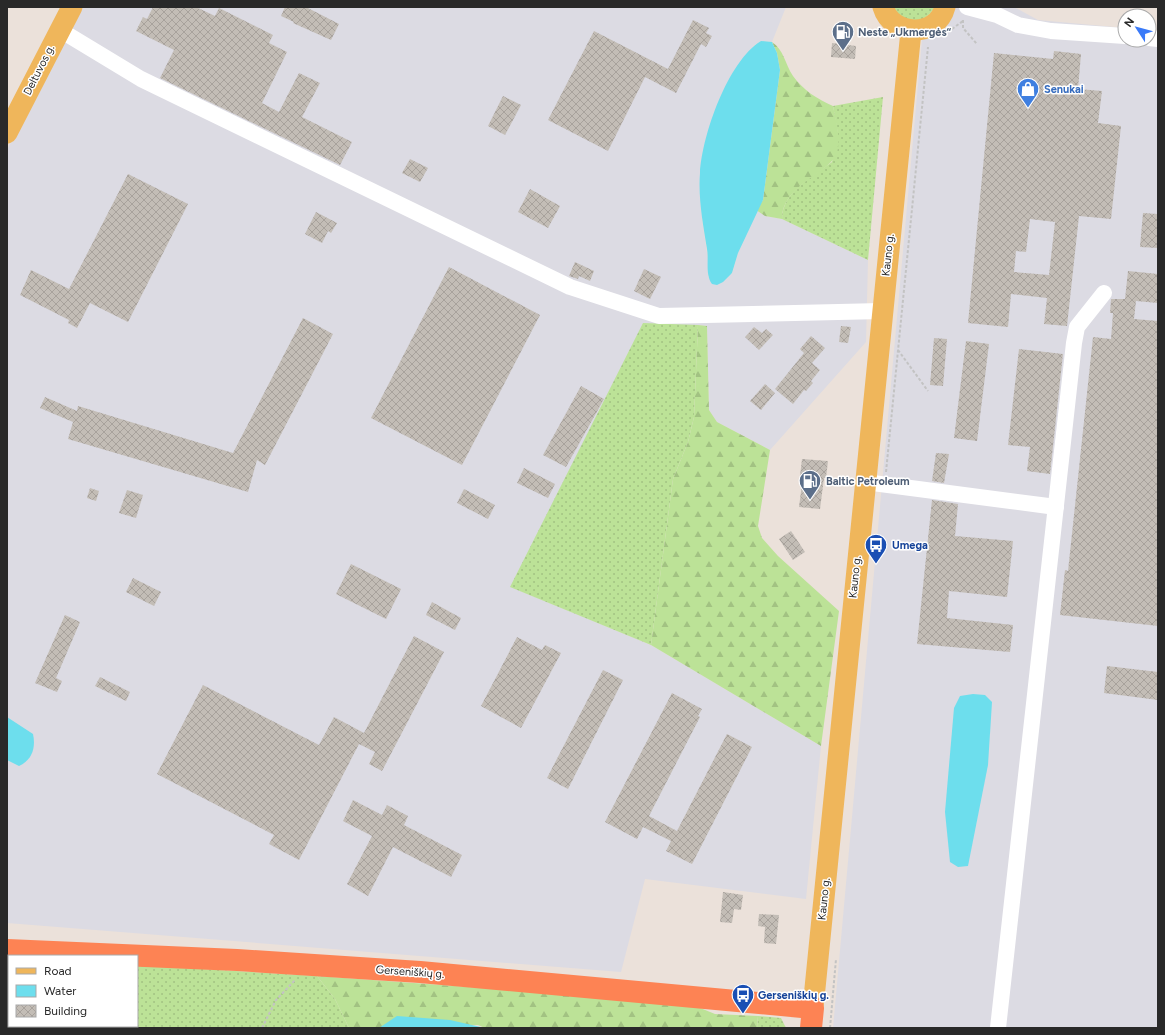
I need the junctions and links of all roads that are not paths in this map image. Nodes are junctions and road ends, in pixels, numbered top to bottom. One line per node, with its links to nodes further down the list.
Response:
1 (72, 7): 5 (main road, Deltuvos g.)
2 (884, 7): 6 (main road)
3 (944, 7): 6 (main road)
4 (965, 14): 7 (street)
5 (60, 30): 8 (main road, Deltuvos g.); 10 (street)
6 (911, 31): 10 (main road, Kauno g.)
7 (1117, 35)
8 (7, 133)
9 (1104, 293): 12 (street)
10 (882, 311): 11 (main road, Kauno g.)
11 (875, 483): 12 (street); 16 (main road, Kauno g.)
12 (1056, 507): 17 (street)
13 (7, 950): 14 (highway, Gerseniškių g.)
14 (113, 955)
15 (138, 956): 16 (highway, Gerseniškių g.)
16 (812, 1018)
17 (998, 1028)

